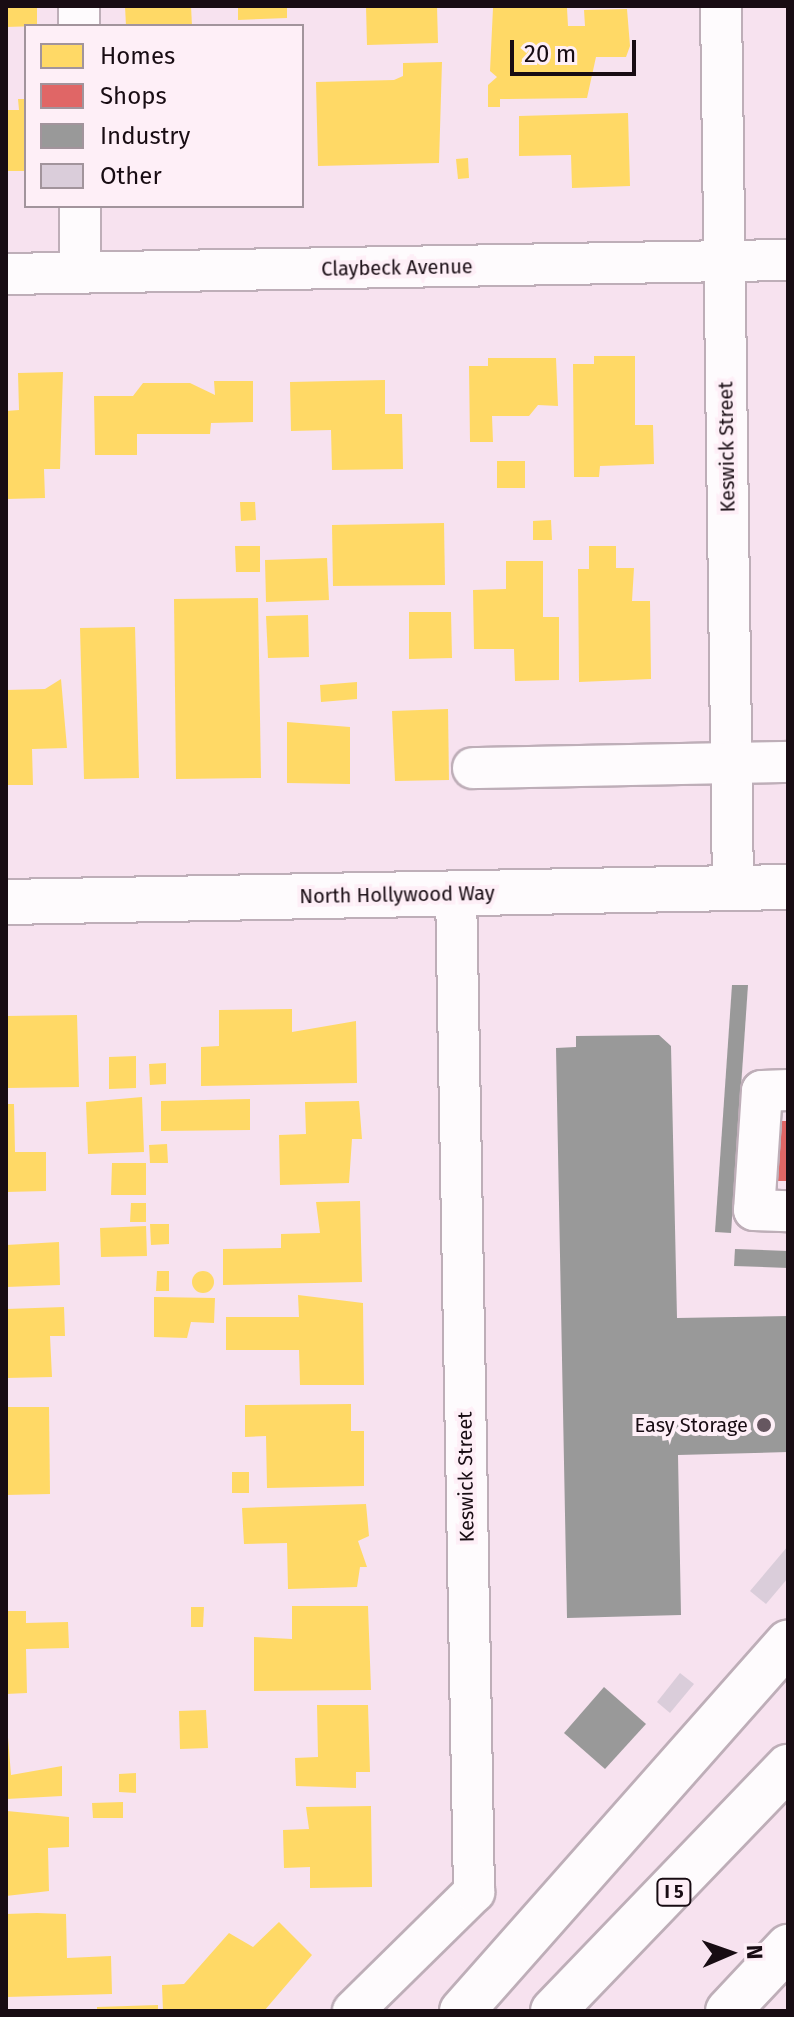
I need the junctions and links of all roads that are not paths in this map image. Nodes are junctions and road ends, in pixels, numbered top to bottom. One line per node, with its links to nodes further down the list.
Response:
1 (721, 6): 4 (street, Keswick Street)
2 (80, 208): 5 (street)
3 (788, 260): 4 (street, Claybeck Avenue)
4 (724, 261): 5 (street, Claybeck Avenue); 8 (street, Keswick Street)
5 (80, 273): 6 (street, Claybeck Avenue)
6 (6, 274)
7 (788, 762): 8 (street)
8 (732, 764): 9 (street); 11 (street, Keswick Street)
9 (473, 768)
10 (788, 887): 11 (main road, North Hollywood Way)
11 (733, 888): 12 (main road, North Hollywood Way)
12 (456, 894): 13 (main road, North Hollywood Way); 19 (street, Keswick Street)
13 (6, 902)
14 (788, 1090): 15 (street)
15 (788, 1211)
16 (788, 1643): 20 (main road)
17 (788, 1767): 21 (main road, I 5)
18 (788, 1947): 22 (main road)
19 (353, 2011)
20 (462, 2011)
21 (553, 2011)
22 (728, 2011)

